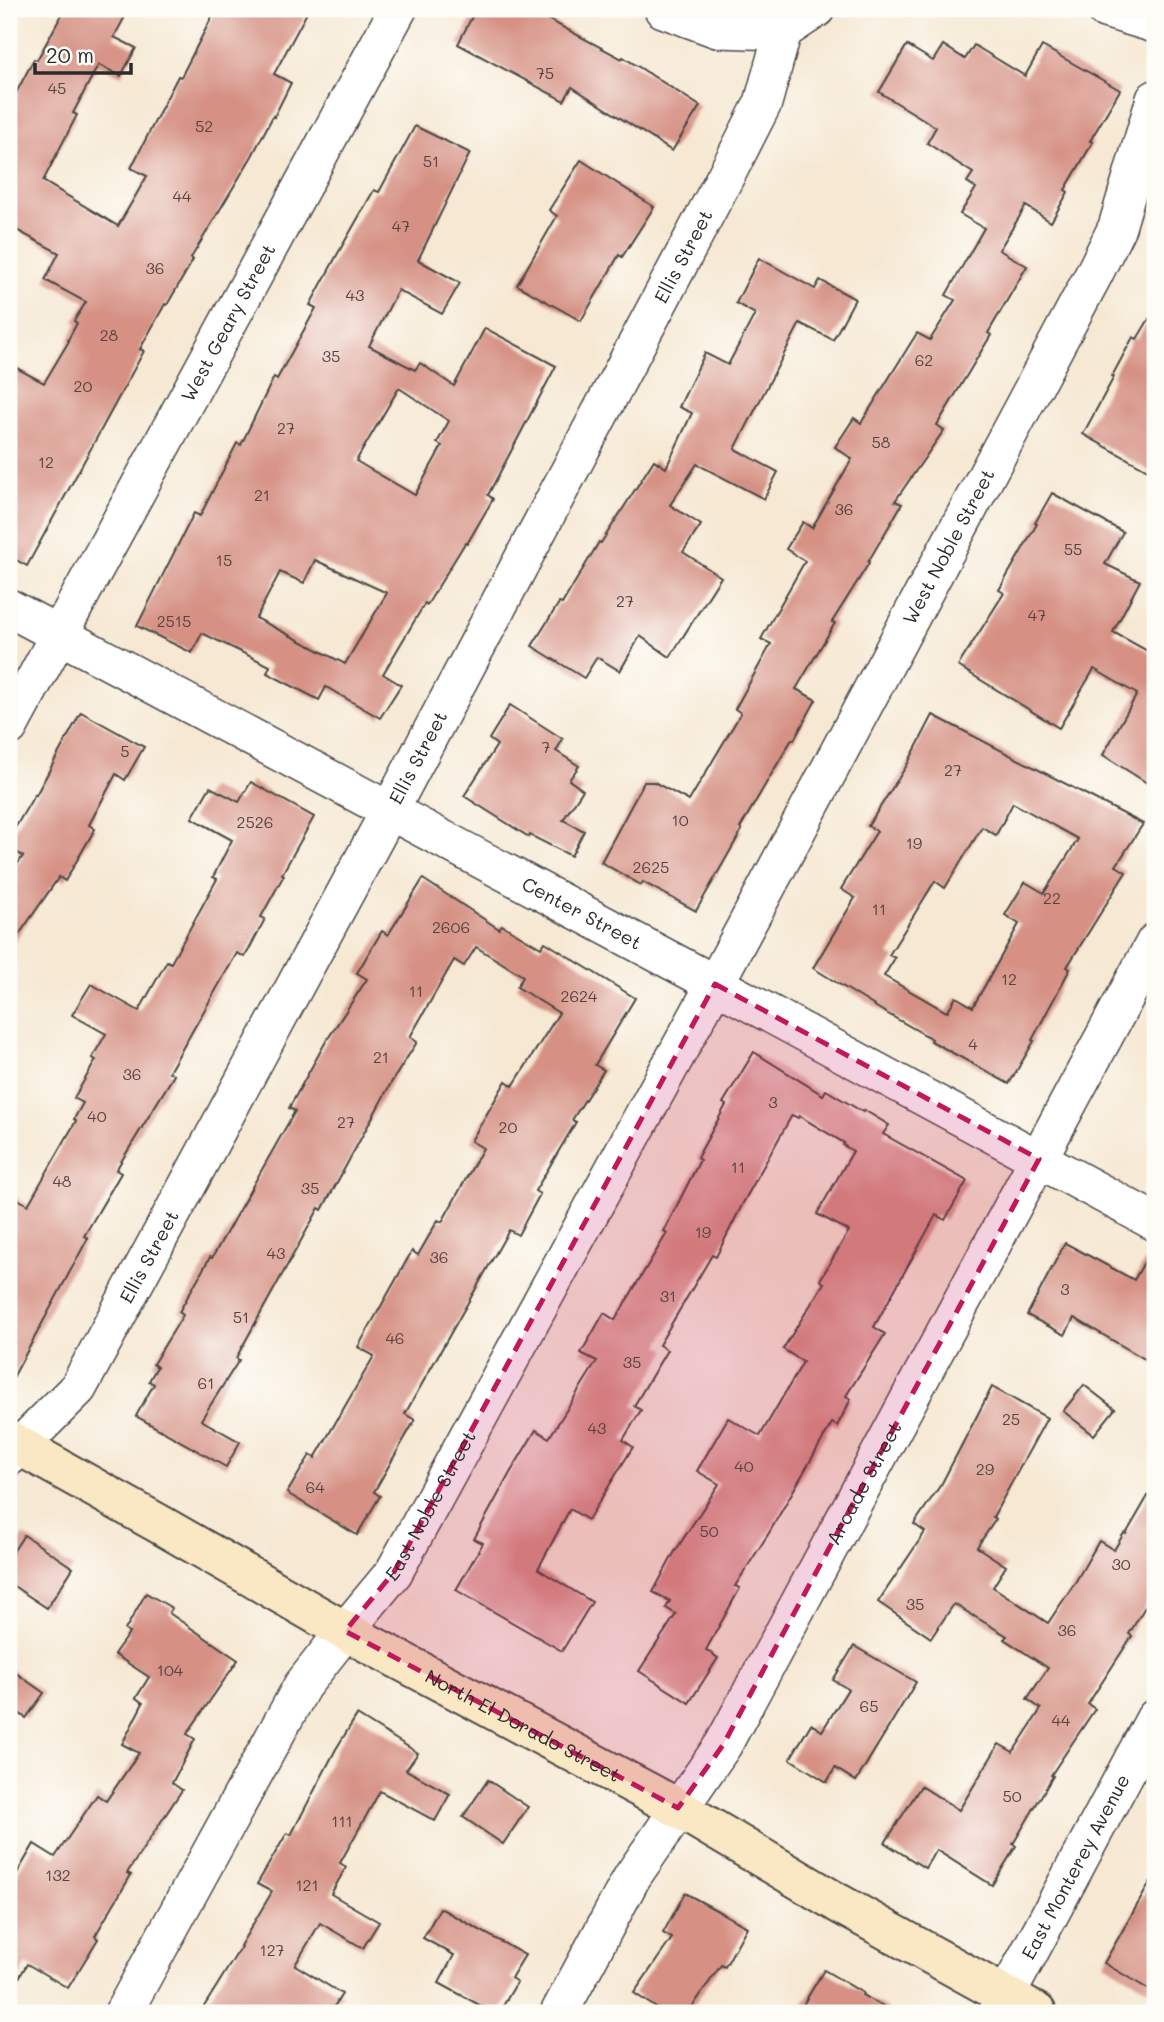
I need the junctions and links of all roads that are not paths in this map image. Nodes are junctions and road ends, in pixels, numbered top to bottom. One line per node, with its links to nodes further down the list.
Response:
1 (398, 9): 9 (street, West Geary Street)
2 (663, 9): 6 (street)
3 (816, 9): 6 (street)
4 (1105, 9): 5 (street)
5 (1155, 24)
6 (783, 30): 11 (street, Ellis Street)
7 (1155, 99): 13 (street, West Noble Street)
8 (9, 608): 9 (street, Center Street)
9 (58, 635): 10 (street, West Geary Street); 11 (street, Center Street)
10 (9, 727)
11 (390, 810): 13 (street, Center Street); 16 (street, Ellis Street)
12 (1155, 942): 14 (street, Arcade Street)
13 (715, 984): 14 (street, Center Street); 17 (street, East Noble Street)
14 (1039, 1159): 15 (street, Center Street); 19 (street, Arcade Street)
15 (1155, 1222)
16 (13, 1448): 17 (main road, North El Dorado Street)
17 (345, 1631): 19 (main road, North El Dorado Street); 21 (street, East Noble Street)
18 (1155, 1718): 20 (street, East Monterey Avenue)
19 (678, 1808): 20 (main road, North El Dorado Street); 22 (street, Arcade Street)
20 (1013, 2008)
21 (123, 2013)
22 (559, 2013)

